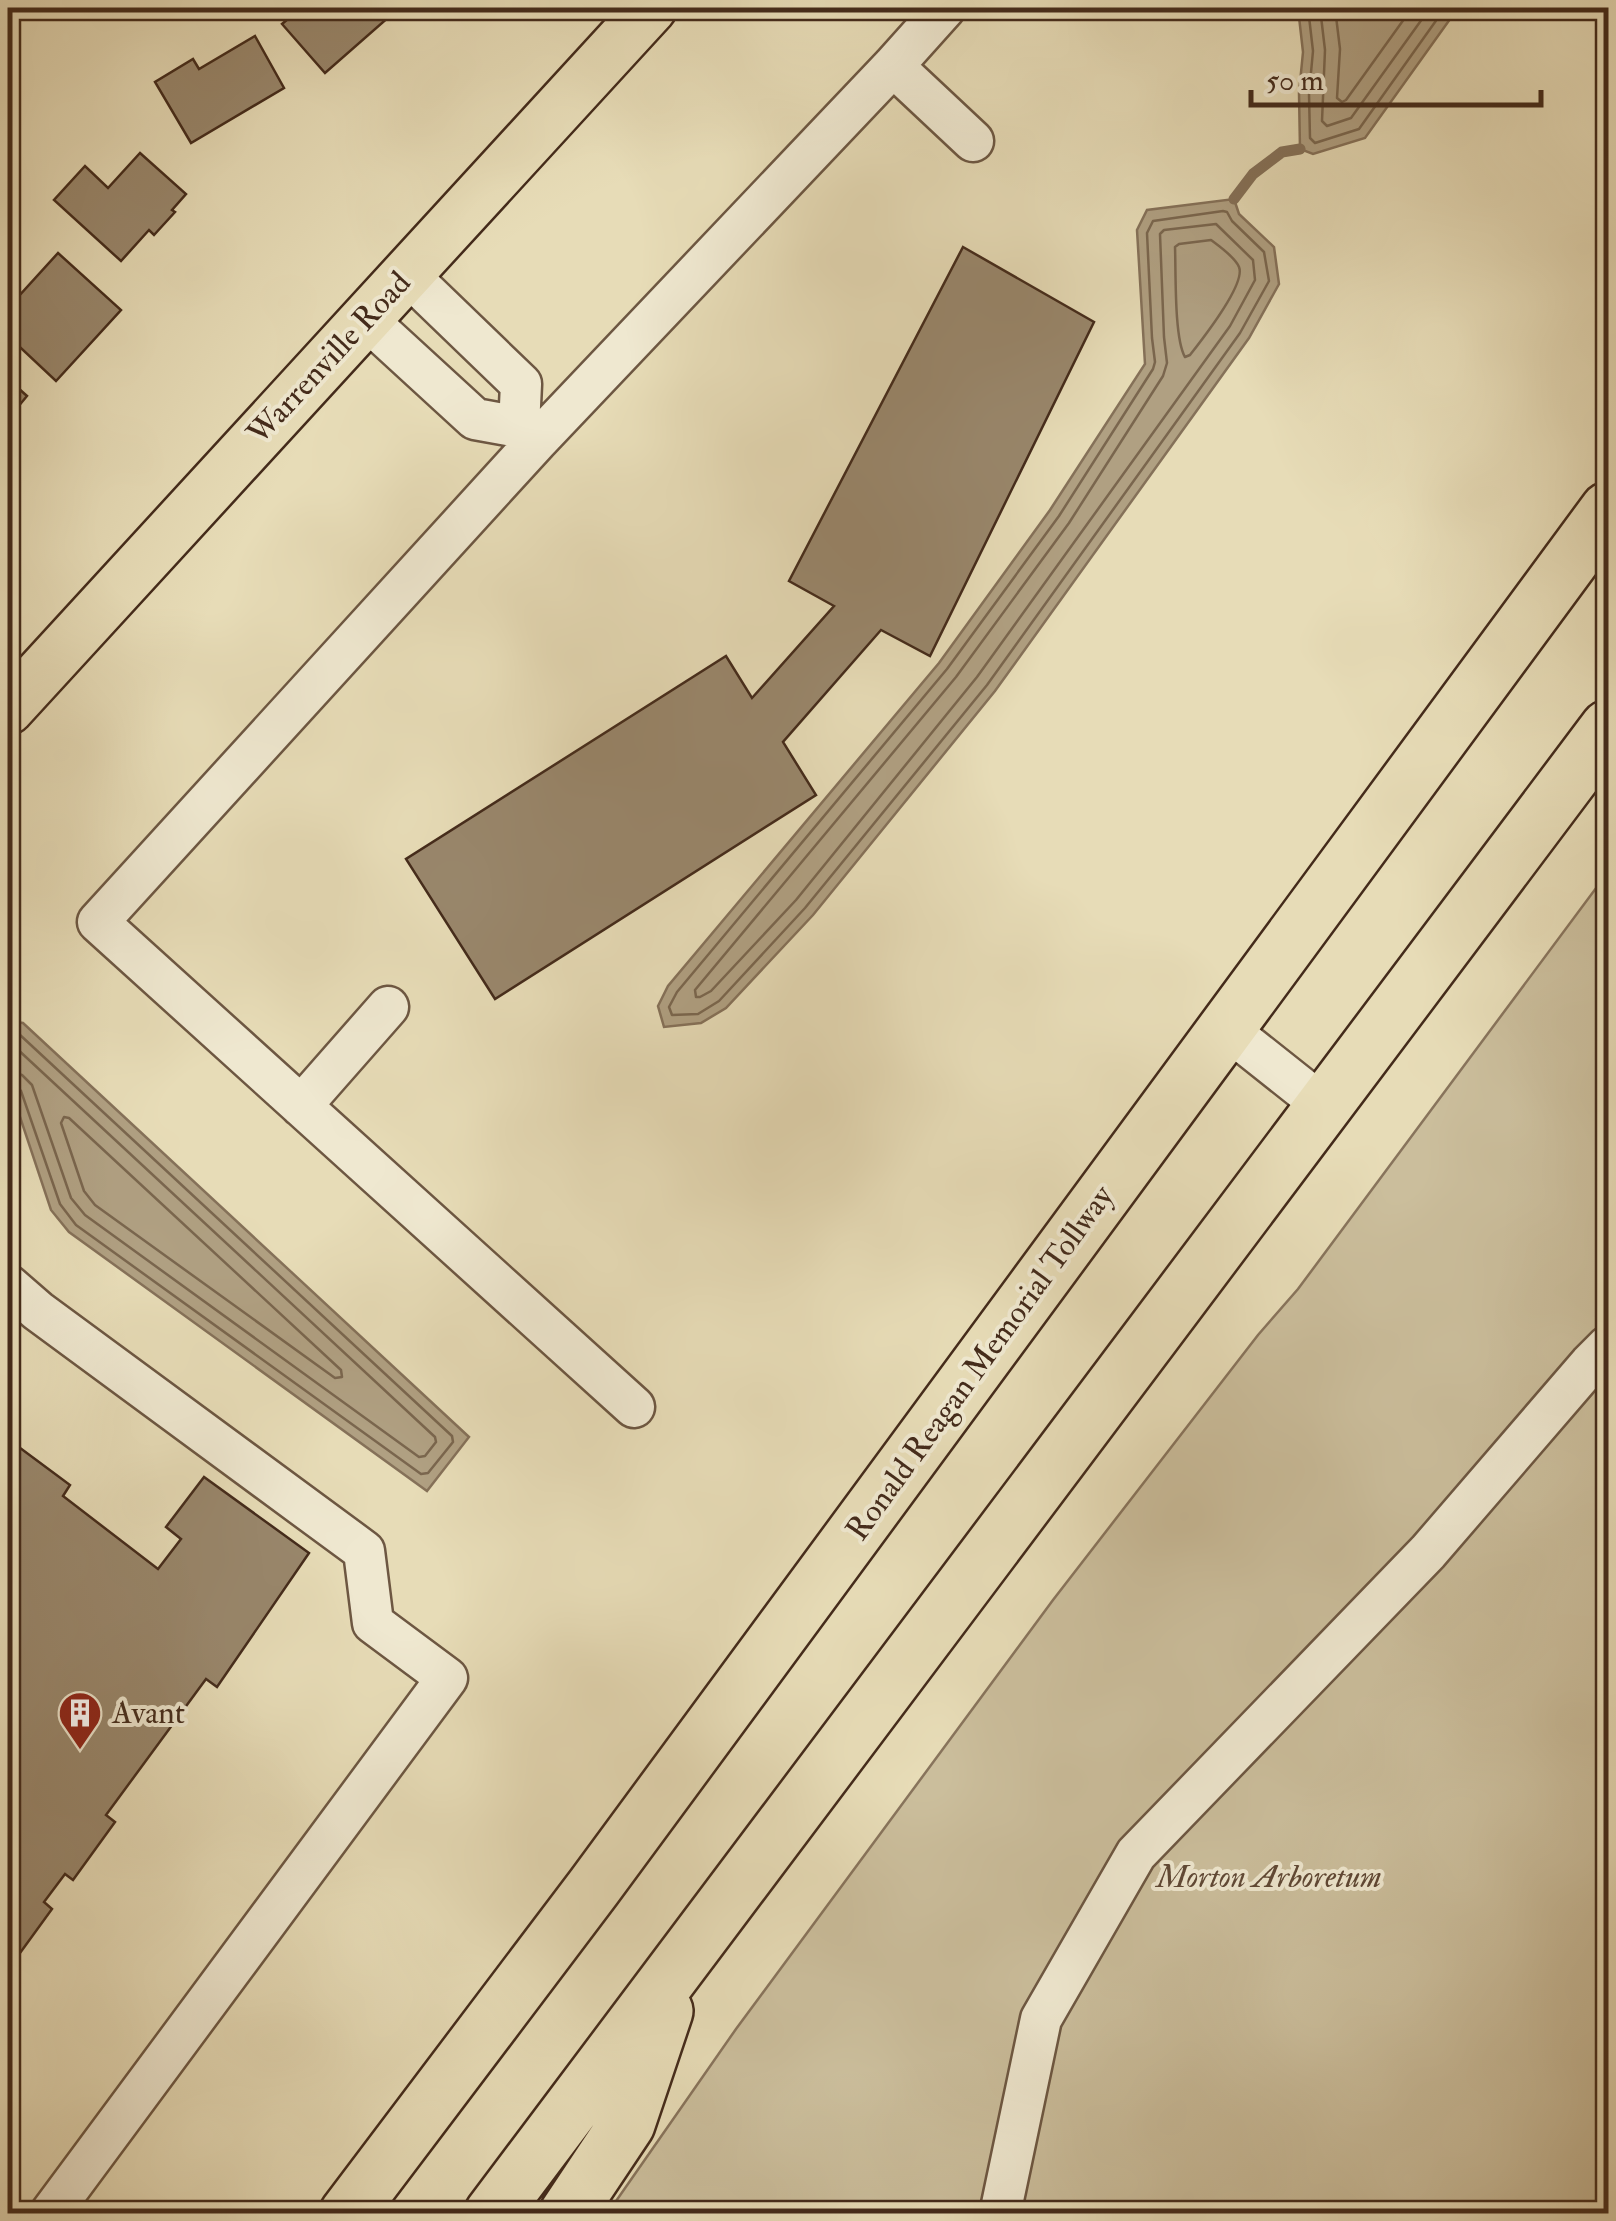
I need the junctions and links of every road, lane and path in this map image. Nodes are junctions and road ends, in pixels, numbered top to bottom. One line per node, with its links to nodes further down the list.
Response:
1 (651, 8): 5 (main road, Warrenville Road)
2 (945, 8): 3 (lane)
3 (893, 66): 4 (lane); 7 (lane)
4 (973, 141)
5 (406, 274): 6 (main road, Warrenville Road); 7 (lane)
6 (366, 320): 7 (lane); 9 (main road, Warrenville Road)
7 (528, 435): 13 (lane)
8 (1608, 510): 12 (highway, Ronald Reagan Memorial Tollway)
9 (8, 709)
10 (1608, 728): 14 (highway)
11 (388, 1007): 13 (lane)
12 (1227, 1028): 14 (lane); 18 (highway, Ronald Reagan Memorial Tollway)
13 (301, 1106): 17 (lane)
14 (1324, 1106): 19 (highway)
15 (8, 1284): 20 (lane)
16 (1608, 1346): 25 (lane)
17 (634, 1407)
18 (594, 1887): 21 (highway); 22 (highway, Ronald Reagan Memorial Tollway)
19 (680, 1965): 23 (highway); 24 (highway)
20 (50, 2214)
21 (320, 2214)
22 (347, 2214)
23 (492, 2214)
24 (567, 2214)
25 (1000, 2214)

